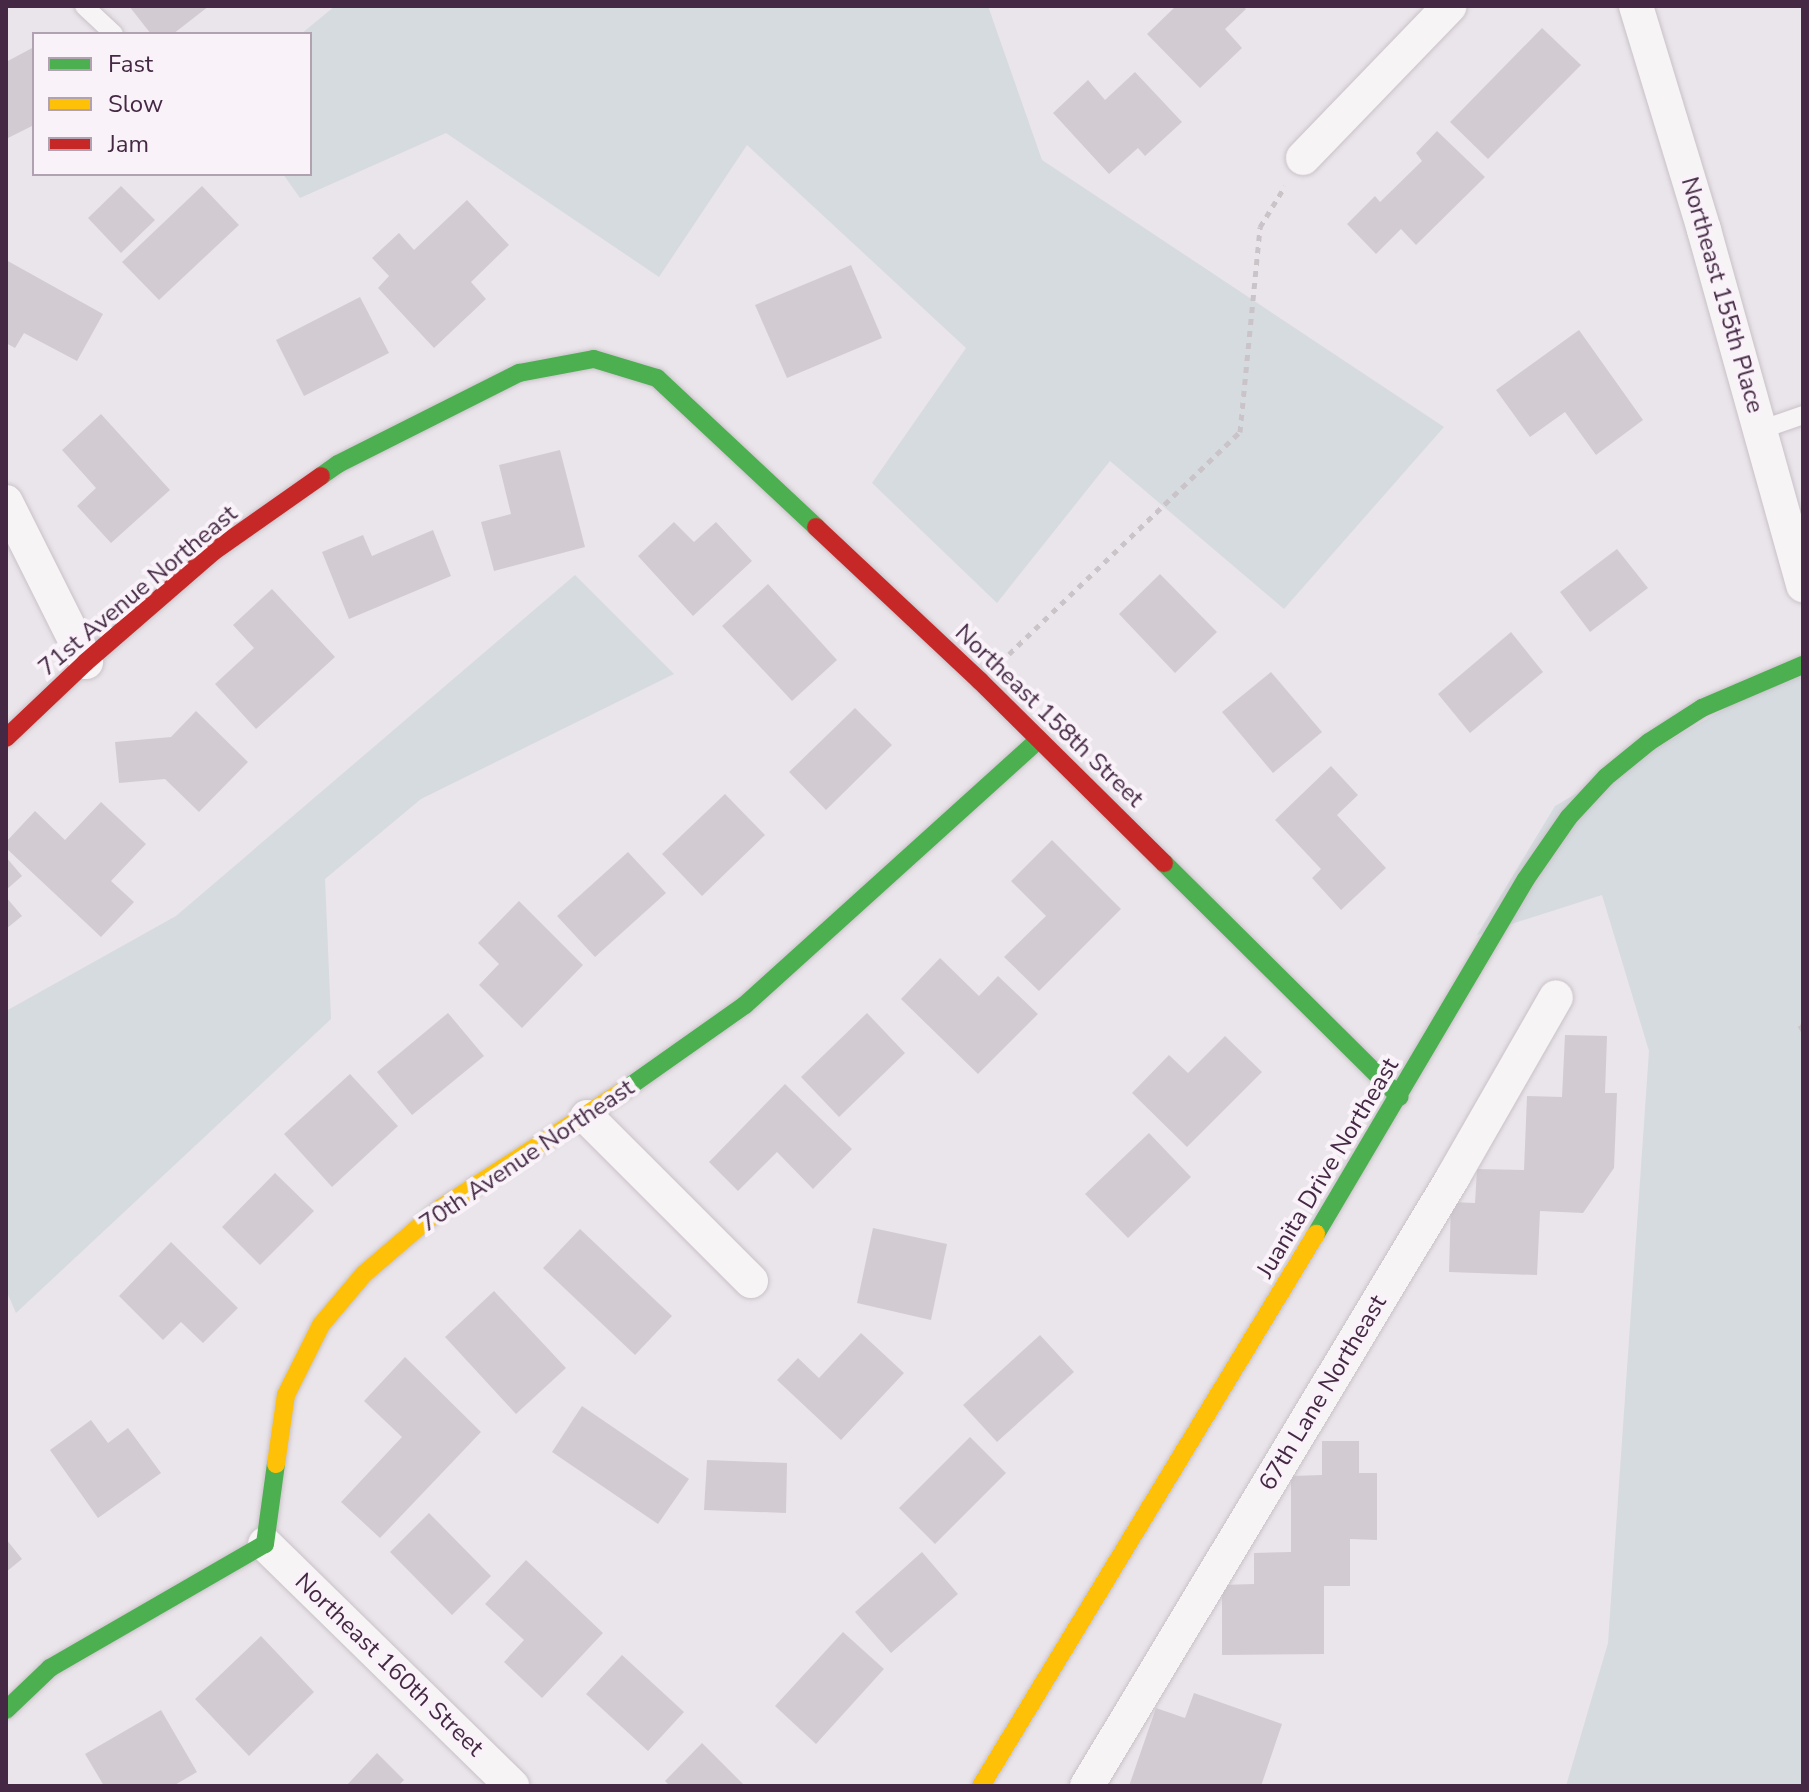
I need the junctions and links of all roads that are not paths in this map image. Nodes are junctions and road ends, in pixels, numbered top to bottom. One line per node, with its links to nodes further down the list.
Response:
1 (84, 6): 4 (lane)
2 (1450, 6): 5 (street)
3 (1636, 6): 8 (street, Northeast 155th Place)
4 (112, 32)
5 (1303, 158)
6 (657, 378): 11 (street, 71st Avenue Northeast); 14 (street, Northeast 158th Street)
7 (1803, 415): 8 (lane)
8 (1760, 430): 10 (street, Northeast 155th Place)
9 (6, 502): 11 (street)
10 (1803, 585)
11 (86, 662): 13 (street, 71st Avenue Northeast)
12 (1803, 665): 16 (street, Juanita Drive Northeast)
13 (6, 738)
14 (1039, 739): 16 (street, Northeast 158th Street); 17 (street, 70th Avenue Northeast)
15 (1556, 997): 23 (street, 67th Lane Northeast)
16 (1400, 1097): 22 (street, Juanita Drive Northeast)
17 (587, 1117): 18 (street); 19 (street, 70th Avenue Northeast)
18 (751, 1281)
19 (265, 1544): 20 (street); 21 (street, Northeast 160th Street)
20 (6, 1710)
21 (512, 1786)
22 (981, 1786)
23 (1087, 1786)

